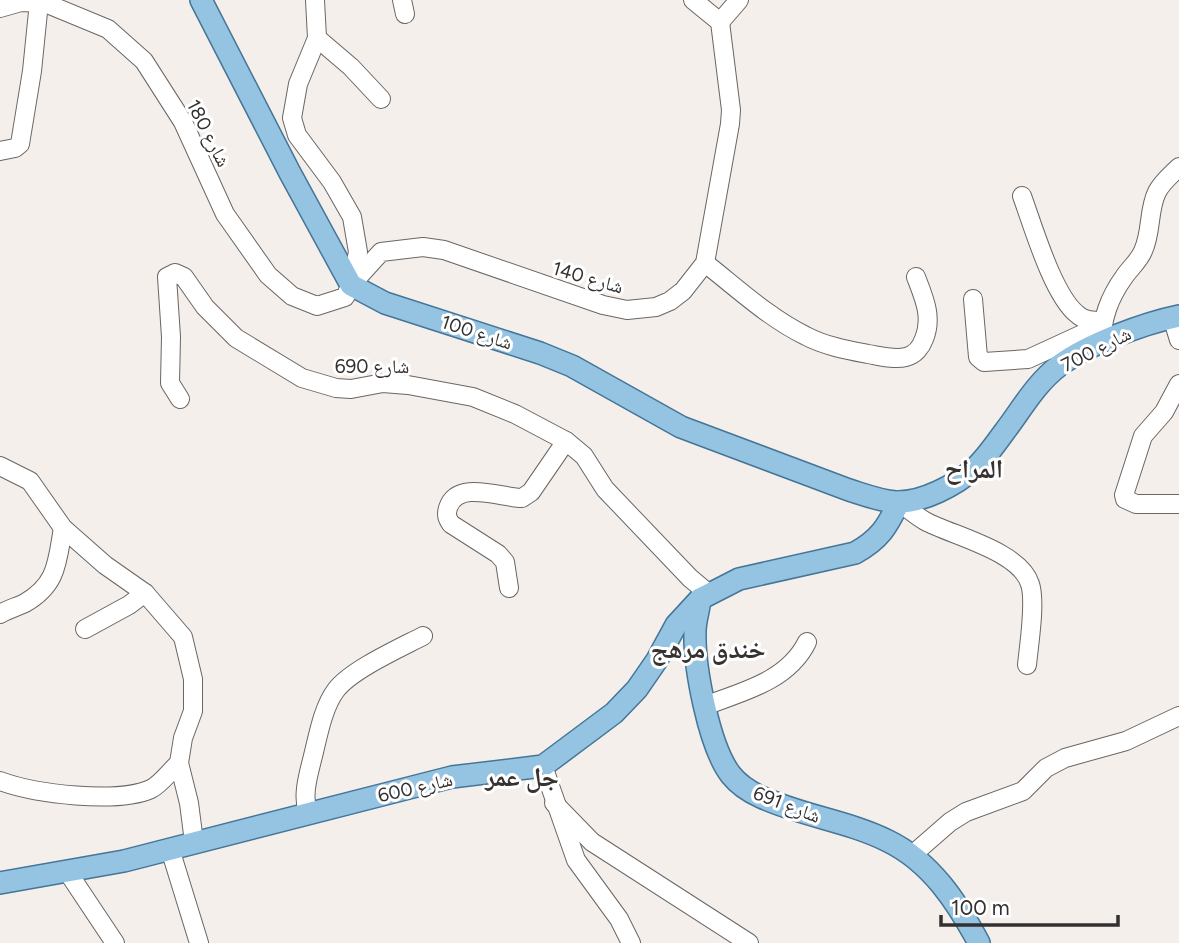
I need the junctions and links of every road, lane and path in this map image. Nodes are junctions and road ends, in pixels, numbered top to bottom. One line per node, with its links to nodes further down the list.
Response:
1 (201, 0): 15 (main road)
2 (315, 0): 8 (street)
3 (693, 0): 7 (street)
4 (739, 0): 7 (street)
5 (39, 2): 6 (street, شارع 180); 10 (street); 15 (street, شارع 180)
6 (0, 8)
7 (720, 22): 13 (street)
8 (317, 38): 9 (street); 15 (street)
9 (381, 99)
10 (0, 151)
11 (1179, 167): 18 (street)
12 (1022, 196): 18 (street)
13 (705, 263): 14 (street); 15 (street, شارع 140)
14 (916, 277)
15 (351, 285): 24 (main road, شارع 100)
16 (973, 299): 18 (street)
17 (1176, 316): 18 (main road, شارع 700); 19 (street)
18 (1102, 330): 24 (main road, شارع 700)
19 (1179, 340)
20 (1179, 384): 25 (street)
21 (180, 399): 22 (street, شارع 690)
22 (566, 441): 27 (street); 29 (street, شارع 690)
23 (0, 466): 26 (street)
24 (899, 502): 29 (main road, شارع 600); 34 (street)
25 (1179, 504)
26 (63, 528): 28 (street); 30 (street)
27 (509, 588)
28 (145, 593): 31 (street); 37 (street)
29 (705, 597): 35 (main road, شارع 691); 38 (main road, شارع 600)
30 (0, 614)
31 (85, 629)
32 (423, 636): 41 (street)
33 (807, 642): 35 (street)
34 (1027, 665)
35 (704, 706): 44 (main road, شارع 691)
36 (1179, 716): 44 (street)
37 (179, 763): 39 (street); 42 (street)
38 (543, 766): 40 (street); 41 (main road, شارع 600)
39 (0, 781)
40 (554, 803): 49 (street); 50 (street)
41 (308, 814): 42 (main road, شارع 600)
42 (194, 842): 43 (main road, شارع 600)
43 (170, 849): 45 (main road, شارع 600); 48 (street)
44 (911, 856): 51 (main road, شارع 691)
45 (67, 871): 46 (main road, شارع 600); 47 (street)
46 (0, 883)
47 (115, 943)
48 (200, 943)
49 (631, 943)
50 (749, 943)
51 (979, 943)

